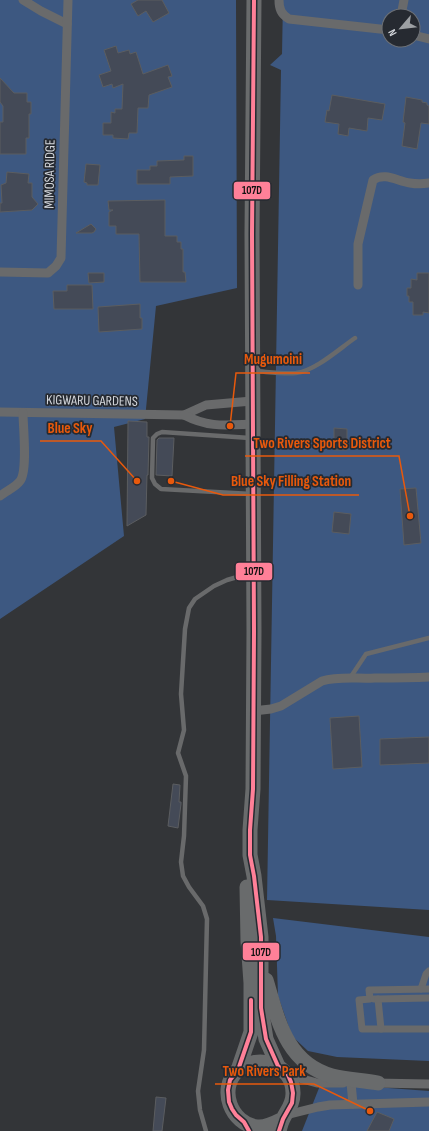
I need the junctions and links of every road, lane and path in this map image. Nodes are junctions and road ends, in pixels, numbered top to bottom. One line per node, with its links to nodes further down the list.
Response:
1 (23, 0): 5 (street)
2 (68, 0): 5 (street, MIMOSA RIDGE)
3 (254, 0): 11 (main road)
4 (279, 0): 6 (street)
5 (67, 24): 8 (street, MIMOSA RIDGE)
6 (381, 29)
7 (429, 183): 9 (street)
8 (0, 272)
9 (358, 284)
10 (355, 338): 11 (lane)
11 (252, 371): 12 (main road)
12 (252, 402): 15 (street, KIGWARU GARDENS); 16 (main road)
13 (0, 412): 14 (street, KIGWARU GARDENS)
14 (23, 413): 15 (street, KIGWARU GARDENS); 18 (street)
15 (184, 415): 16 (street, KIGWARU GARDENS)
16 (253, 431): 17 (main road); 17 (lane)
17 (253, 494): 19 (main road)
18 (0, 496)
19 (253, 573): 23 (main road); 43 (lane)
20 (429, 638): 22 (lane)
21 (429, 677): 22 (street)
22 (350, 678): 23 (street)
23 (253, 711): 24 (main road)
24 (250, 855): 25 (main road); 34 (main road)
25 (262, 965): 35 (main road); 37 (main road)
26 (429, 971): 27 (street)
27 (421, 989): 28 (street); 30 (street)
28 (429, 989)
29 (429, 998): 31 (street)
30 (370, 999): 31 (street); 32 (street)
31 (378, 999): 32 (street)
32 (381, 1029): 33 (street)
33 (429, 1029)
34 (238, 1070): 35 (main road); 42 (main road)
35 (283, 1071): 36 (street); 41 (main road)
36 (351, 1083): 37 (street); 40 (street)
37 (378, 1083): 38 (street)
38 (429, 1084)
39 (429, 1102): 40 (street)
40 (353, 1104): 41 (street)
41 (283, 1121): 42 (main road)
42 (247, 1126)
43 (206, 1131)

